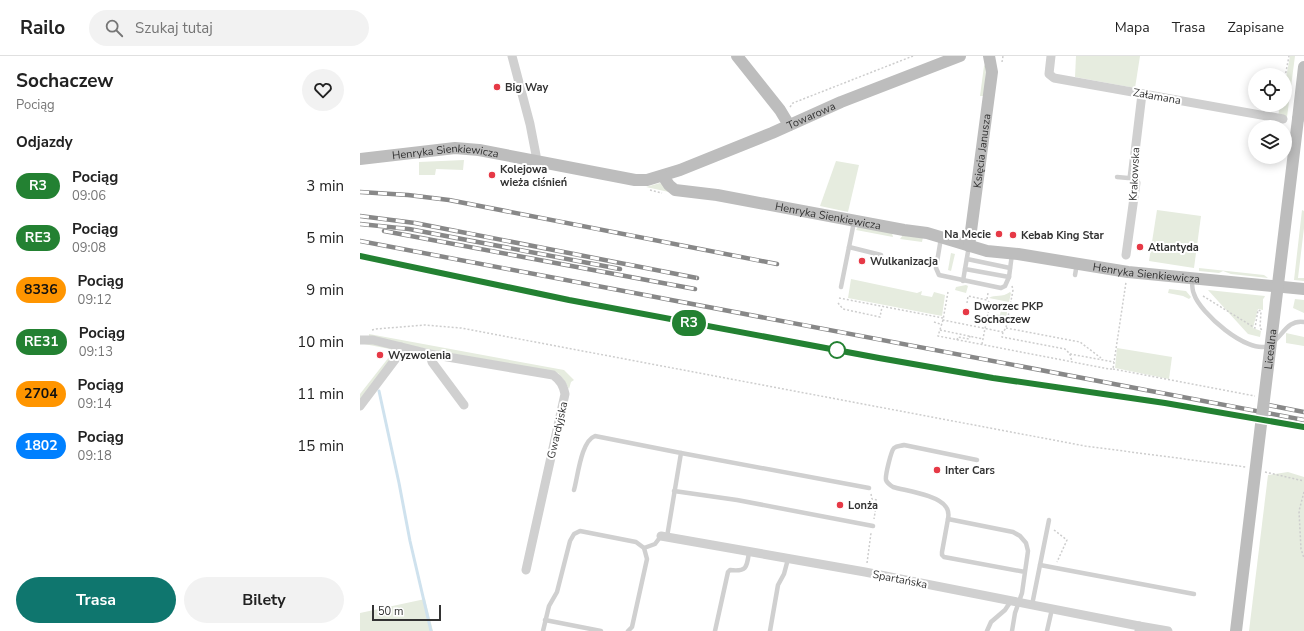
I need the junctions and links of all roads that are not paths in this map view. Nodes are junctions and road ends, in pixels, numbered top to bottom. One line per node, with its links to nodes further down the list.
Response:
1 (512, 56): 12 (street)
2 (737, 56): 10 (street)
3 (960, 56): 10 (street, Towarowa)
4 (989, 56): 18 (street, Księcia Janusza)
5 (1051, 56): 7 (street, Załamana)
6 (1304, 67): 9 (street, Licealna)
7 (1142, 94): 8 (street, Załamana); 15 (street, Krakowska)
8 (1284, 119)
9 (1295, 124): 29 (street, Licealna); 68 (street, Licealna, bridge)
10 (789, 125): 13 (street, Towarowa)
11 (360, 159): 12 (street, Henryka Sienkiewicza)
12 (536, 161): 13 (street, Henryka Sienkiewicza)
13 (663, 176): 16 (street, Henryka Sienkiewicza)
14 (1117, 177): 15 (lane)
15 (1132, 177): 22 (street, Krakowska)
16 (855, 221): 17 (street, Henryka Sienkiewicza); 19 (lane)
17 (941, 237): 18 (street, Henryka Sienkiewicza); 27 (lane)
18 (969, 246): 20 (street, Henryka Sienkiewicza); 23 (lane)
19 (849, 247): 21 (lane); 30 (lane)
20 (1012, 254): 25 (lane); 28 (street, Henryka Sienkiewicza)
21 (881, 255)
22 (1126, 255)
23 (967, 259): 24 (lane); 25 (lane)
24 (965, 268): 26 (lane); 27 (lane)
25 (1010, 268): 26 (lane)
26 (1009, 277): 27 (lane)
27 (963, 281)
28 (1192, 282): 29 (street, Henryka Sienkiewicza); 32 (lane)
29 (1273, 286): 31 (street, Henryka Sienkiewicza)
30 (841, 287)
31 (1304, 289)
32 (1304, 322)
33 (360, 340): 34 (street, Gwardyjska)
34 (402, 347): 35 (street, Gwardyjska); 37 (street)
35 (430, 354): 36 (street); 51 (street, Gwardyjska)
36 (464, 405)
37 (360, 406)
38 (681, 453): 40 (lane); 41 (lane); 42 (lane)
39 (977, 460): 43 (lane)
40 (869, 488)
41 (574, 490)
42 (674, 491): 45 (lane); 46 (lane)
43 (948, 519): 52 (lane); 52 (lane)
44 (1049, 520): 50 (lane)
45 (872, 526)
46 (664, 537): 47 (lane); 48 (street, Spartańska)
47 (644, 548): 57 (lane); 61 (lane)
48 (749, 552): 49 (street, Spartańska); 62 (lane)
49 (788, 559): 54 (street, Spartańska); 63 (lane)
50 (1040, 565): 53 (lane); 55 (lane)
51 (526, 570)
52 (1025, 572): 54 (lane)
53 (1194, 594)
54 (1015, 602): 55 (street, Spartańska); 64 (lane); 65 (lane)
55 (1032, 605): 56 (street, Spartańska)
56 (1052, 609): 58 (street, Spartańska); 66 (lane)
57 (545, 620): 59 (lane); 60 (lane)
58 (1139, 628): 67 (street, Spartańska)
59 (543, 631)
60 (601, 631)
61 (628, 631)
62 (715, 631)
63 (770, 631)
64 (987, 631)
65 (1012, 631)
66 (1047, 631)
67 (1168, 631)
68 (1236, 631)

